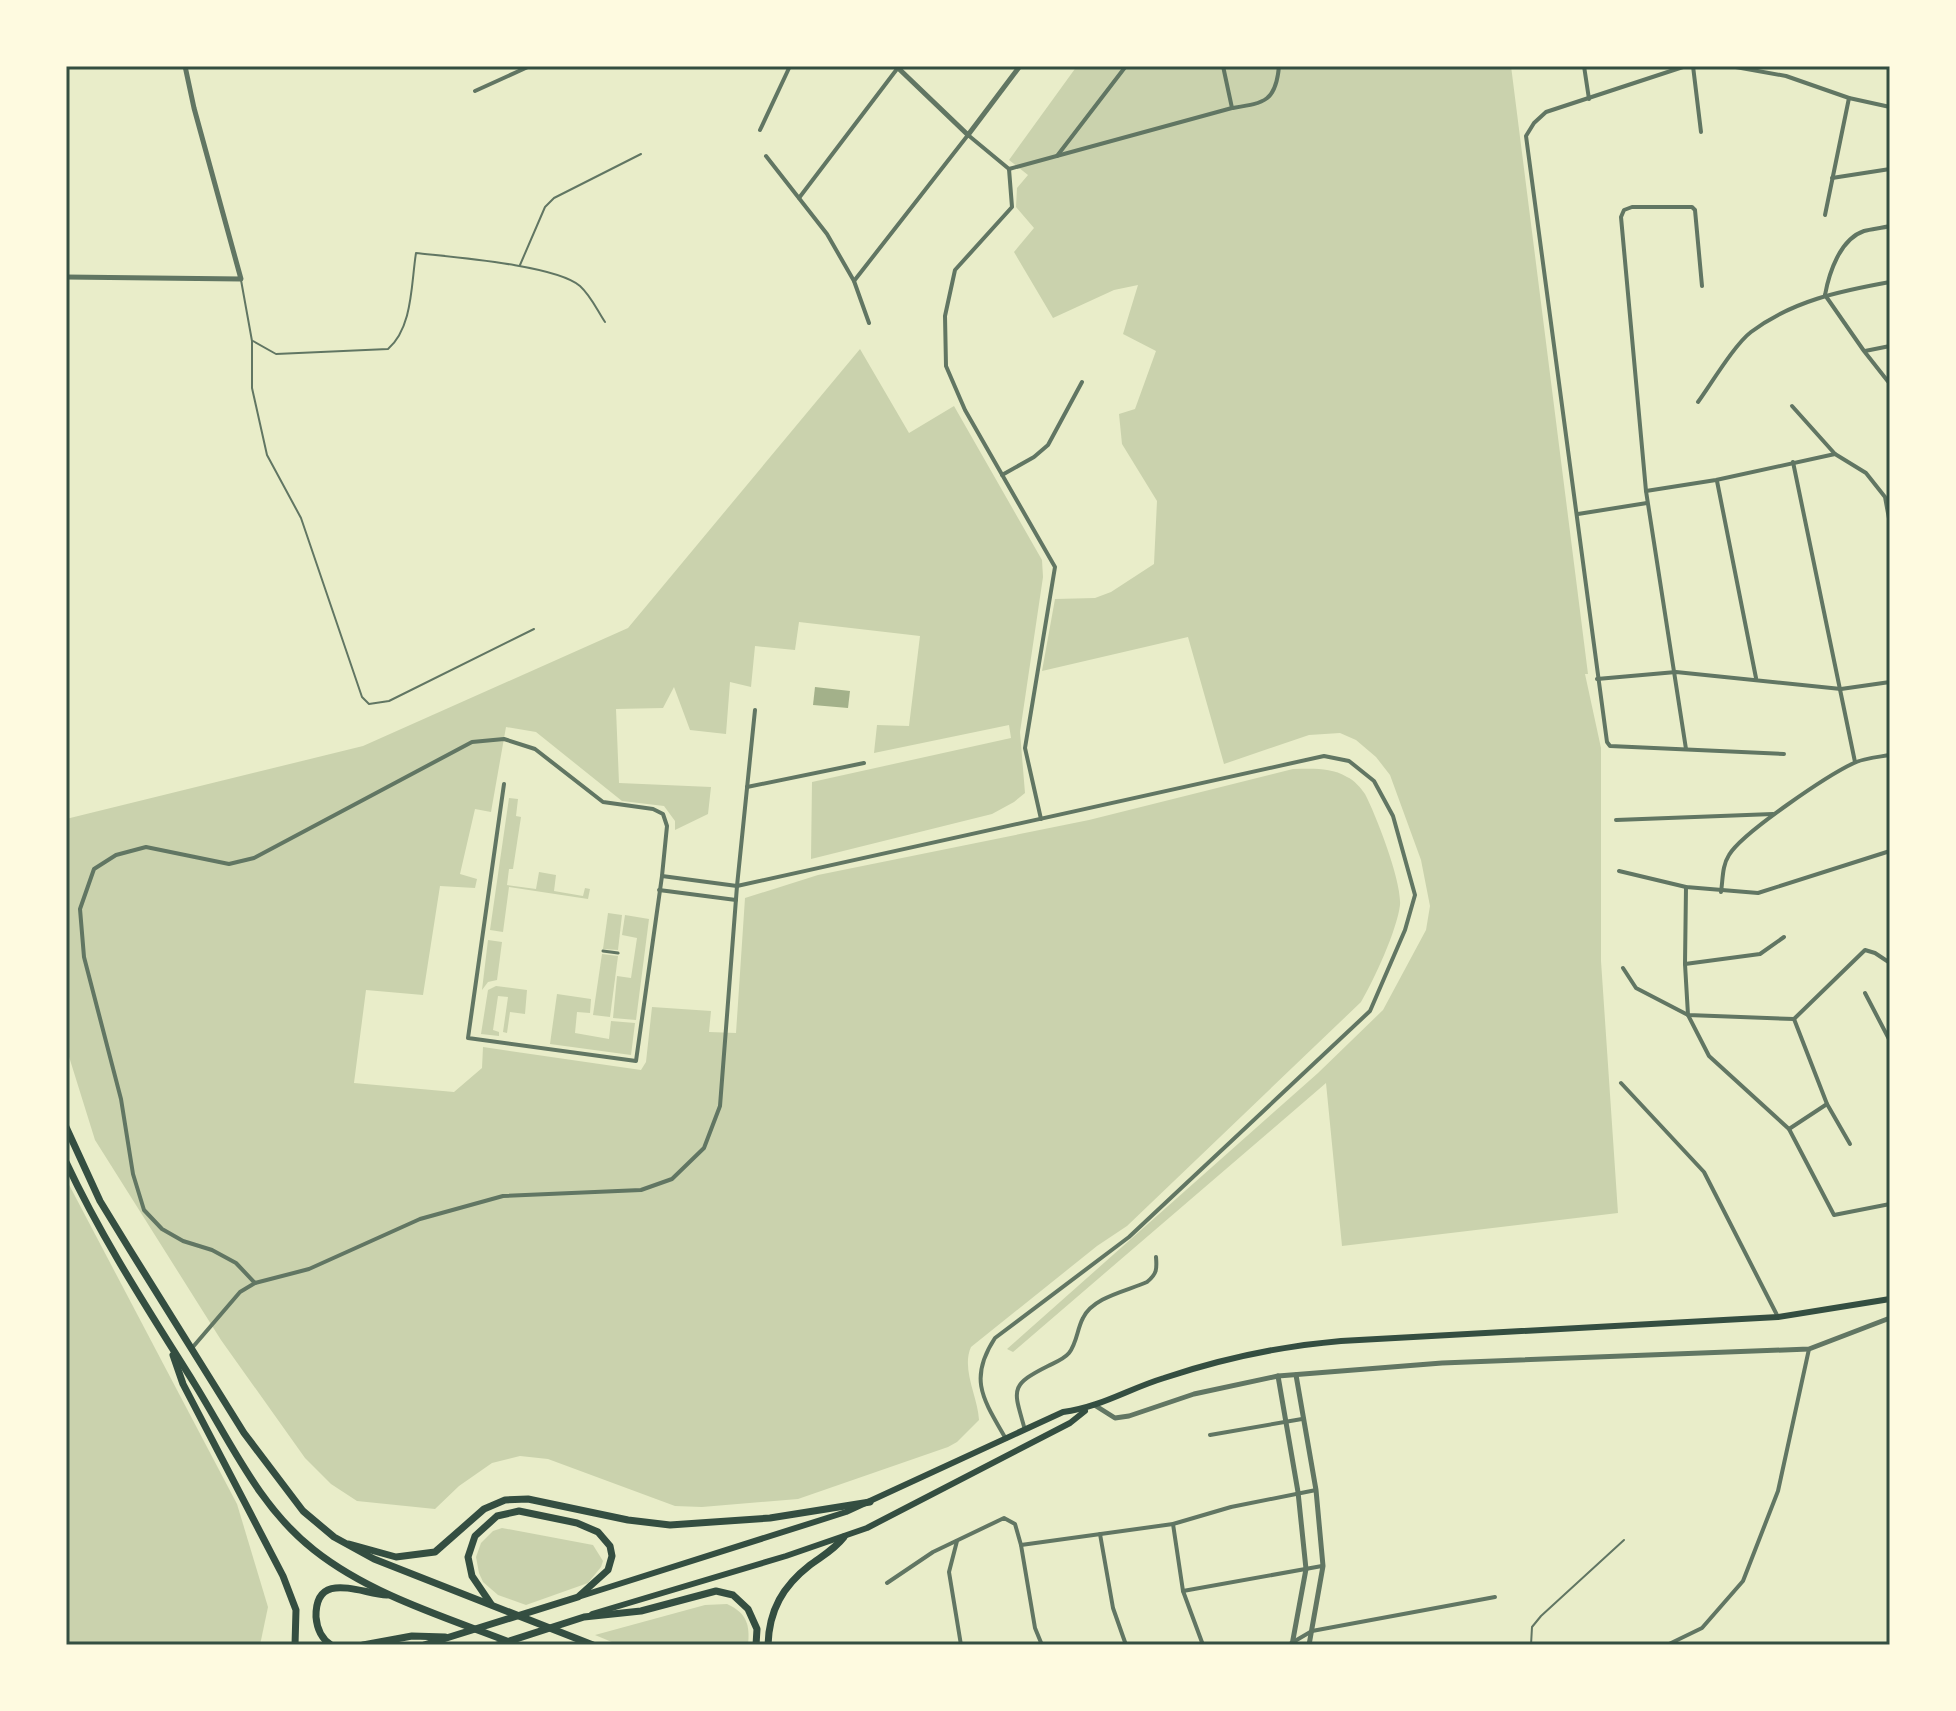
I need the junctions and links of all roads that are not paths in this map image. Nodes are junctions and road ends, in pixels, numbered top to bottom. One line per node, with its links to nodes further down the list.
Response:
1 (185, 66): 32 (street)
2 (530, 66): 13 (street)
3 (790, 66): 18 (street)
4 (1020, 66): 20 (street)
5 (1126, 66): 23 (street)
6 (1223, 66): 17 (street)
7 (1279, 66): 17 (street)
8 (1584, 66): 15 (street)
9 (1686, 66): 15 (street)
10 (1693, 66): 19 (street)
11 (1730, 66): 14 (street)
12 (896, 67): 20 (street); 27 (street)
13 (475, 91)
14 (1849, 98): 16 (street); 26 (street)
15 (1589, 99): 52 (street)
16 (1890, 107)
17 (1232, 108): 23 (street)
18 (760, 130)
19 (1701, 132)
20 (968, 135): 24 (street); 33 (street)
21 (641, 154): 30 (lane)
22 (766, 156): 27 (street)
23 (1057, 156): 24 (street)
24 (1009, 169): 48 (street)
25 (1890, 169): 26 (street)
26 (1832, 178): 28 (street)
27 (799, 198): 33 (street)
28 (1825, 215)
29 (1890, 226): 36 (street)
30 (520, 267): 37 (lane); 39 (lane)
31 (66, 277): 32 (street)
32 (241, 279): 39 (lane)
33 (854, 281): 38 (street)
34 (1890, 282): 36 (street)
35 (1702, 286): 50 (street)
36 (1825, 295): 41 (street); 44 (street)
37 (605, 322)
38 (869, 323)
39 (252, 341): 54 (lane)
40 (1890, 346): 41 (street)
41 (1864, 351): 43 (street)
42 (1082, 382): 48 (street)
43 (1890, 384)
44 (1698, 402)
45 (1792, 406): 46 (street)
46 (1835, 454): 47 (street); 53 (street)
47 (1793, 462): 49 (street); 59 (street)
48 (1002, 475): 69 (street)
49 (1716, 480): 50 (street); 56 (street)
50 (1646, 491): 51 (street)
51 (1648, 503): 52 (street); 55 (street)
52 (1578, 514): 57 (street)
53 (1890, 524)
54 (534, 629)
55 (1676, 672): 56 (street); 57 (street); 61 (street)
56 (1756, 678): 59 (street)
57 (1597, 679): 61 (street)
58 (1890, 682): 59 (street)
59 (1841, 689): 64 (street)
60 (755, 710): 67 (street)
61 (1686, 749): 62 (street)
62 (1784, 754)
63 (1890, 755): 64 (street)
64 (1855, 762): 68 (street)
65 (864, 763): 67 (street)
66 (504, 784): 76 (street)
67 (747, 787): 74 (street)
68 (1775, 814): 70 (street); 77 (street)
69 (1041, 819): 74 (street); 112 (street)
70 (1616, 820)
71 (1889, 853): 77 (street)
72 (1619, 871): 75 (street)
73 (662, 876): 74 (street); 76 (street); 97 (street)
74 (737, 886): 78 (street)
75 (1686, 887): 77 (street); 83 (street)
76 (659, 890): 78 (street)
77 (1721, 892)
78 (736, 901): 97 (street)
79 (1784, 937): 83 (street)
80 (603, 951): 81 (street)
81 (618, 953)
82 (1890, 963): 87 (street)
83 (1685, 964): 86 (street)
84 (1623, 968): 86 (street)
85 (1865, 993): 88 (street)
86 (1688, 1015): 87 (street); 92 (street)
87 (1794, 1019): 90 (street)
88 (1890, 1041)
89 (1621, 1083): 99 (street)
90 (1827, 1104): 92 (street); 93 (street)
91 (66, 1127): 102 (highway)
92 (1789, 1129): 95 (street)
93 (1850, 1144)
94 (66, 1162): 101 (highway)
95 (1890, 1204)
96 (1156, 1257): 110 (street)
97 (255, 1283): 102 (street)
98 (1890, 1299): 99 (main road)
99 (1778, 1317): 106 (main road)
100 (1890, 1318): 103 (street)
101 (168, 1342): 127 (highway); 134 (highway)
102 (192, 1348): 121 (highway)
103 (1809, 1349): 104 (street); 150 (street)
104 (1296, 1375): 105 (street); 108 (street)
105 (1278, 1376): 106 (street); 109 (street)
106 (1096, 1406): 107 (main road)
107 (1088, 1409): 110 (main road); 118 (main road)
108 (1302, 1419): 109 (street); 113 (street)
109 (1284, 1420): 111 (street); 114 (street)
110 (1025, 1430): 112 (main road)
111 (1210, 1435)
112 (1006, 1439): 115 (main road)
113 (1316, 1490): 114 (street); 123 (street)
114 (1298, 1492): 116 (street); 124 (street)
115 (870, 1502): 121 (highway); 128 (main road)
116 (1173, 1524): 117 (street); 126 (street)
117 (1100, 1534): 122 (street); 145 (street)
118 (844, 1537): 131 (main road); 142 (highway)
119 (1624, 1540): 149 (lane)
120 (957, 1541): 122 (street); 125 (street); 143 (street)
121 (343, 1543): 130 (highway)
122 (1021, 1545): 144 (street)
123 (1323, 1566): 124 (street); 132 (street)
124 (1306, 1569): 126 (street); 147 (street)
125 (887, 1583)
126 (1183, 1591): 146 (street)
127 (393, 1595): 135 (highway); 139 (highway)
128 (578, 1597): 130 (highway); 133 (highway)
129 (1495, 1597): 132 (street)
130 (495, 1607): 140 (highway)
131 (584, 1617): 138 (highway); 141 (highway)
132 (1312, 1631): 147 (street); 148 (street)
133 (451, 1637): 136 (highway); 137 (highway)
134 (295, 1645)
135 (331, 1645)
136 (363, 1645)
137 (424, 1645)
138 (497, 1645)
139 (517, 1645)
140 (593, 1645)
141 (756, 1645)
142 (768, 1645)
143 (961, 1645)
144 (1042, 1645)
145 (1126, 1645)
146 (1203, 1645)
147 (1291, 1645)
148 (1309, 1645)
149 (1531, 1645)
150 (1667, 1645)

